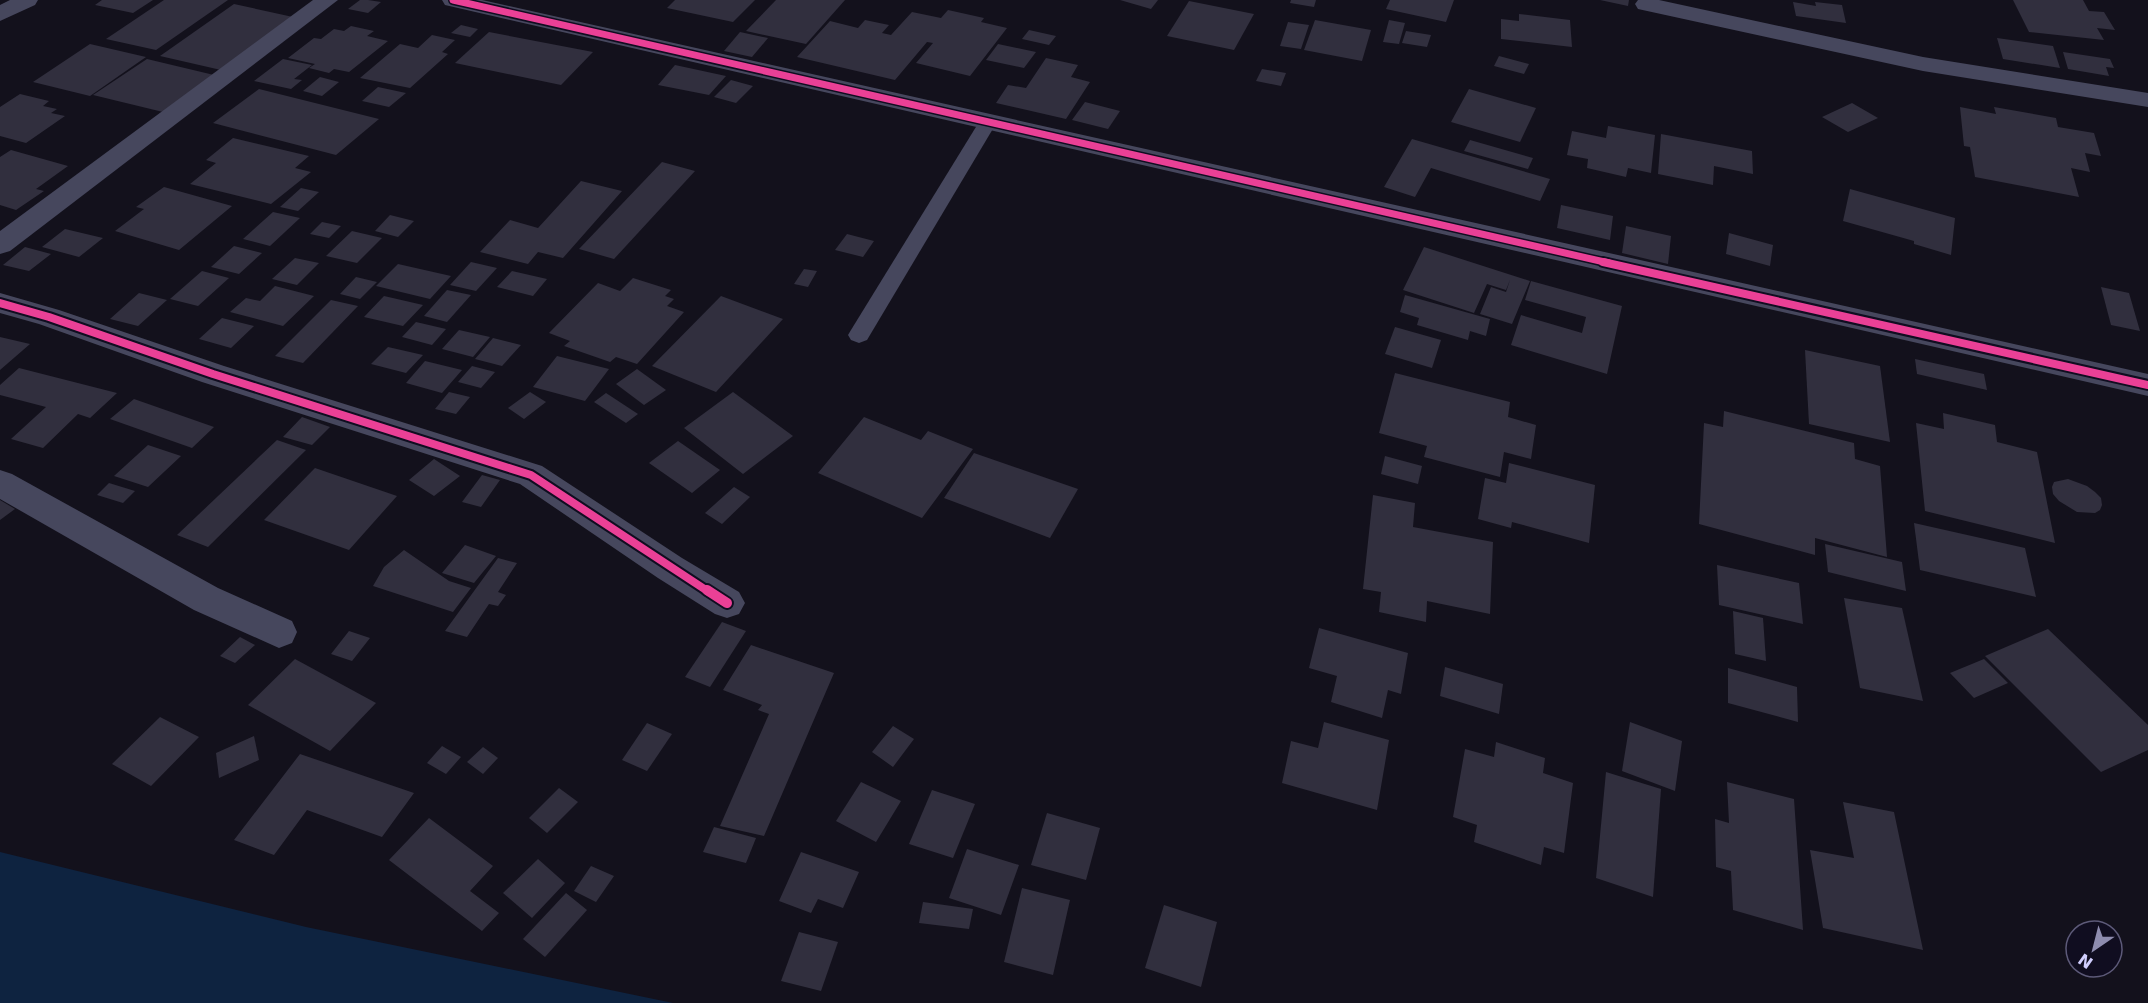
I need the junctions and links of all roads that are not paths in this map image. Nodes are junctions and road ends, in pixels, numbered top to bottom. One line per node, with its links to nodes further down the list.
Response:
1 (27, 0): 5 (street)
2 (327, 0): 8 (street)
3 (453, 0): 7 (street)
4 (1646, 4): 6 (street)
5 (0, 14)
6 (2148, 100)
7 (988, 122): 10 (lane); 11 (street)
8 (0, 245)
9 (0, 303): 13 (street)
10 (859, 335)
11 (2148, 385)
12 (0, 483): 14 (street)
13 (728, 603)
14 (279, 632)

